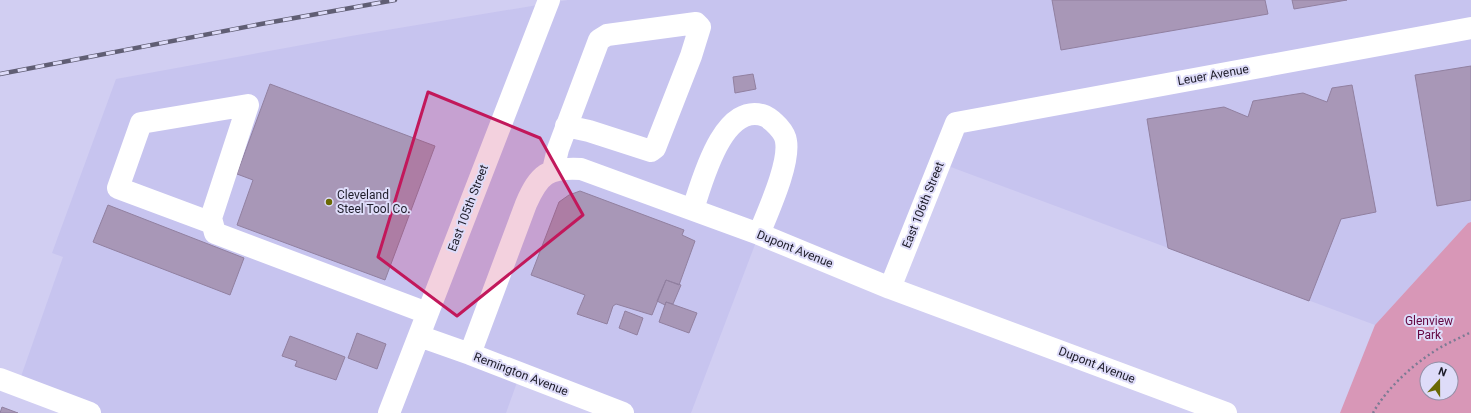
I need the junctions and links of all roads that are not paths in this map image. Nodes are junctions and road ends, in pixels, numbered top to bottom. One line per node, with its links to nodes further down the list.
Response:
1 (548, 2): 10 (street, East 105th Street)
2 (1471, 28): 3 (street, Leuer Avenue)
3 (956, 123): 9 (street, East 106th Street)
4 (566, 126): 4 (street); 5 (street)
5 (553, 170): 6 (street, Dupont Avenue); 12 (street)
6 (692, 209): 8 (street, Dupont Avenue); 8 (street)
7 (212, 223): 7 (street); 10 (street)
8 (759, 234): 9 (street, Dupont Avenue)
9 (890, 288): 17 (street, Dupont Avenue)
10 (427, 313): 11 (street, East 105th Street)
11 (419, 336): 12 (street, Remington Avenue); 15 (street, East 105th Street)
12 (470, 354): 16 (street, Remington Avenue)
13 (0, 379): 14 (street)
14 (90, 413)
15 (389, 413)
16 (623, 413)
17 (1226, 413)

